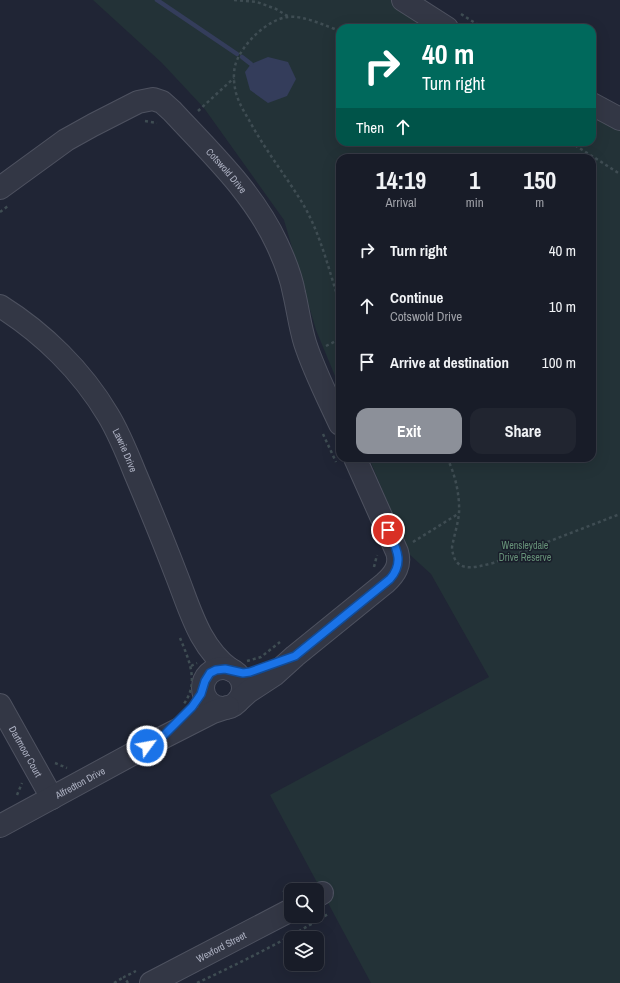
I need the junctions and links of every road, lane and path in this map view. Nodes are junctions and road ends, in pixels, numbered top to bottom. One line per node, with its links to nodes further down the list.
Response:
1 (234, 0): 3 (path)
2 (403, 0): 4 (street)
3 (289, 16): 5 (path); 6 (path)
4 (441, 24)
5 (336, 30)
6 (234, 77): 11 (path); 18 (path)
7 (596, 106): 8 (street)
8 (620, 118)
9 (144, 121): 10 (path)
10 (158, 124)
11 (184, 124): 16 (street, Cotswold Drive); 20 (street, Cotswold Drive)
12 (576, 146): 13 (path)
13 (589, 154)
14 (596, 159): 15 (path)
15 (620, 174)
16 (6, 195): 17 (path)
17 (0, 212)
18 (336, 292)
19 (0, 306): 28 (street, Lawrie Drive)
20 (331, 429): 21 (path)
21 (336, 439)
22 (347, 462): 26 (street)
23 (448, 462): 24 (path)
24 (459, 514): 25 (path); 26 (path)
25 (620, 514)
26 (387, 553): 27 (path); 29 (street)
27 (374, 569)
28 (188, 632): 30 (street, Lawrie Drive); 30 (path); 31 (street, Lawrie Drive)
29 (289, 648): 31 (path); 31 (street); 33 (street)
30 (196, 663): 32 (street, Lawrie Drive); 35 (path)
31 (235, 667): 32 (street); 33 (street)
32 (204, 685): 33 (street); 36 (street, Alfredton Drive)
33 (233, 704): 36 (street, Alfredton Drive)
34 (0, 705): 37 (street, Dartmoor Court)
35 (180, 708)
36 (160, 739): 40 (street, Alfredton Drive)
37 (33, 764): 38 (path); 39 (path); 40 (street, Dartmoor Court)
38 (68, 768)
39 (12, 798)
40 (52, 798): 41 (street, Alfredton Drive)
41 (0, 826)
42 (284, 914): 46 (street, Wexford Street)
43 (308, 923): 47 (path)
44 (124, 977): 45 (path)
45 (114, 983)
46 (151, 983)
47 (197, 983)

